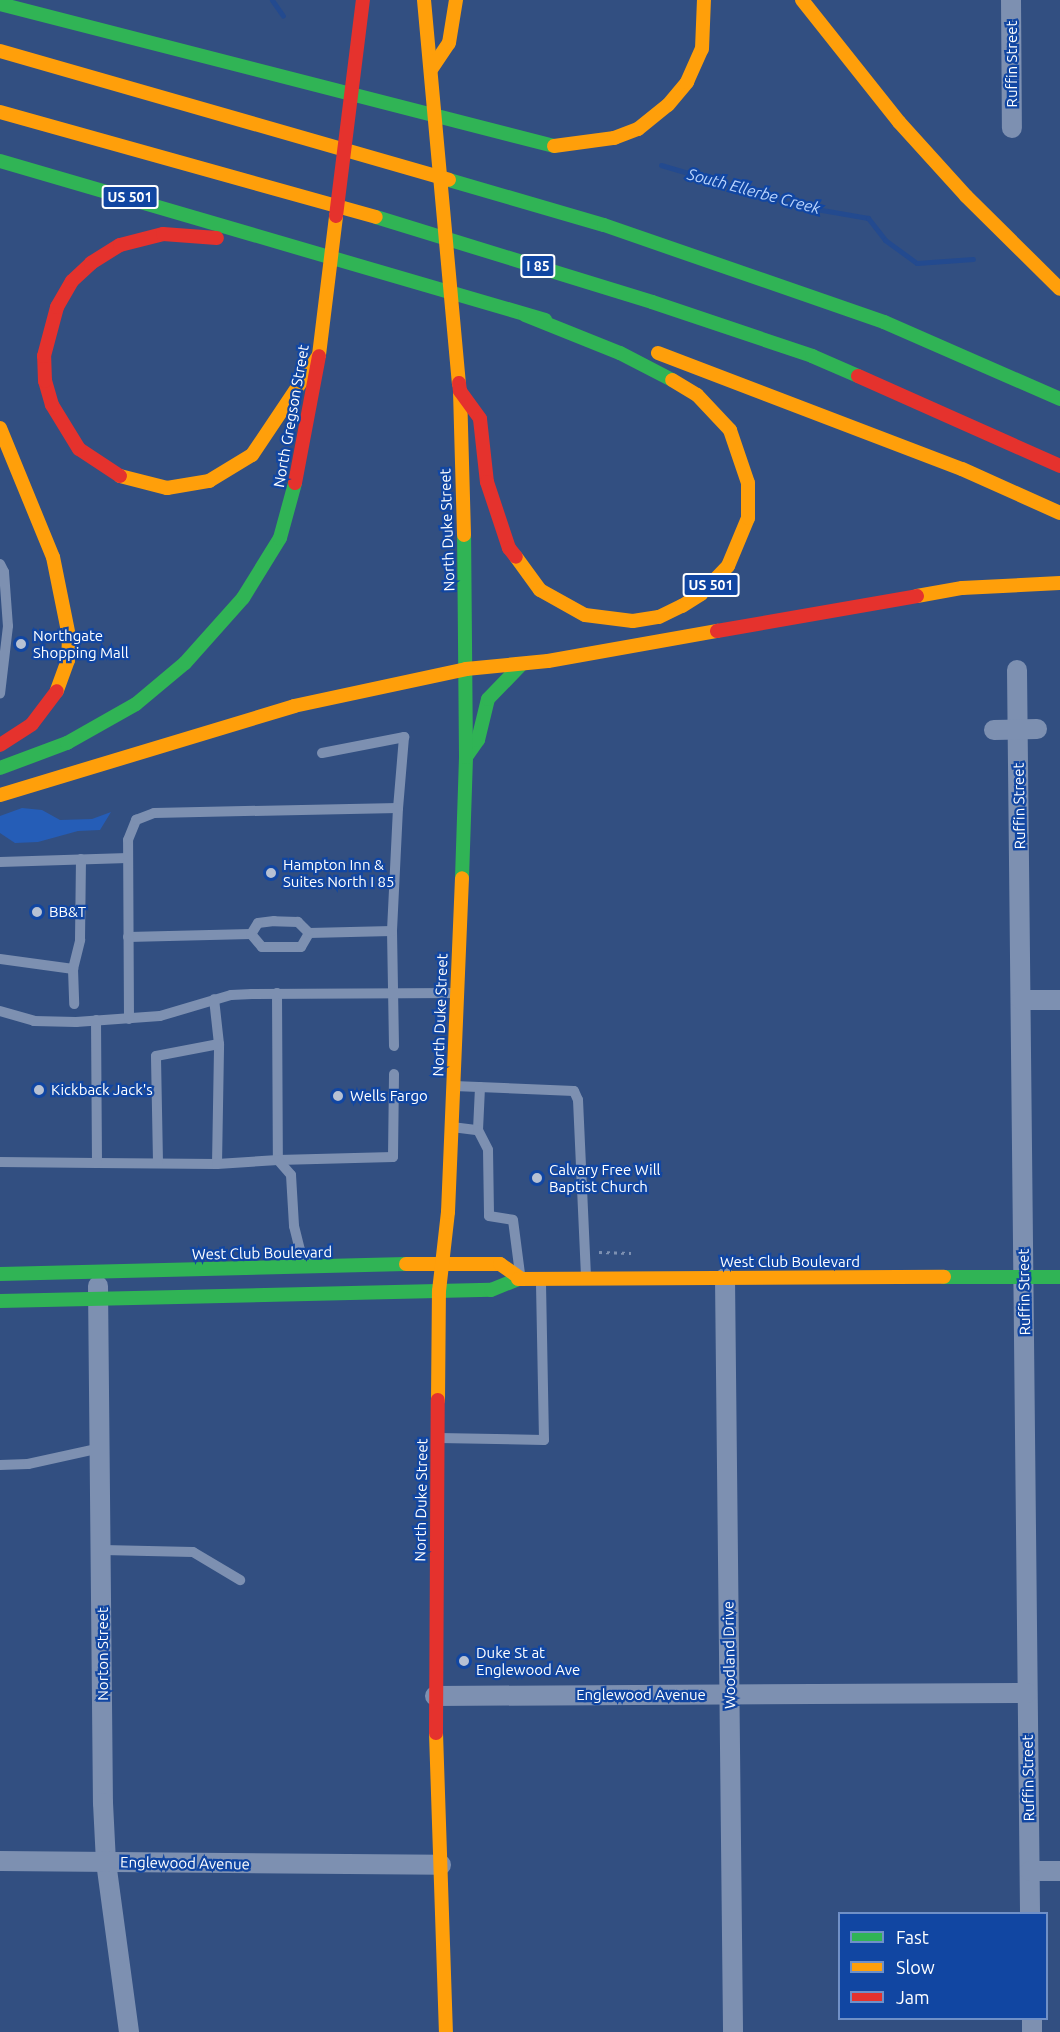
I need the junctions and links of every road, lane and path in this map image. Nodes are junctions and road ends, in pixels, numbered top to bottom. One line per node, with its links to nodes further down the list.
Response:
1 (363, 0): 16 (main road, North Gregson Street)
2 (424, 0): 9 (main road, North Duke Street / US 501)
3 (456, 0): 9 (main road)
4 (704, 0): 7 (main road)
5 (802, 0): 14 (main road)
6 (1011, 0): 11 (street, Ruffin Street)
7 (0, 4)
8 (0, 51): 18 (main road)
9 (432, 68): 17 (main road, North Duke Street / US 501)
10 (0, 112): 20 (main road, I 85)
11 (1012, 128)
12 (0, 161): 13 (main road, US 501)
13 (258, 238): 15 (main road, US 501); 16 (main road)
14 (1060, 290)
15 (525, 315): 17 (main road, US 501); 21 (main road)
16 (319, 355): 33 (main road, North Gregson Street)
17 (460, 391): 25 (main road, North Duke Street)
18 (1060, 399)
19 (0, 428): 30 (main road)
20 (1060, 466)
21 (1060, 513)
22 (0, 564): 27 (lane)
23 (1060, 583): 24 (main road)
24 (521, 665): 25 (main road); 32 (main road)
25 (466, 669): 32 (main road, North Duke Street); 34 (main road)
26 (1017, 670): 28 (street, Ruffin Street)
27 (0, 694)
28 (1028, 729): 29 (street); 49 (street, Ruffin Street)
29 (994, 730)
30 (0, 745)
31 (322, 753): 35 (lane)
32 (466, 757): 47 (main road, North Duke Street)
33 (0, 768)
34 (0, 795)
35 (398, 808): 36 (lane); 39 (lane)
36 (128, 858): 37 (lane); 42 (lane)
37 (81, 859): 38 (lane); 44 (lane)
38 (0, 862)
39 (392, 931): 40 (lane); 46 (lane)
40 (309, 933): 41 (lane); 41 (lane)
41 (251, 934): 42 (lane)
42 (128, 937): 53 (lane)
43 (0, 959): 44 (lane)
44 (73, 969): 51 (lane)
45 (277, 993): 46 (lane); 48 (lane); 62 (lane)
46 (395, 993): 47 (lane); 56 (lane)
47 (457, 993): 58 (main road, North Duke Street)
48 (214, 999): 53 (lane); 55 (lane)
49 (1021, 1000): 50 (street); 71 (street, Ruffin Street)
50 (1060, 1000)
51 (74, 1004)
52 (0, 1011): 54 (lane)
53 (129, 1019): 54 (lane)
54 (96, 1020): 65 (lane)
55 (219, 1044): 64 (lane); 66 (lane)
56 (394, 1046)
57 (394, 1074): 62 (lane)
58 (454, 1086): 59 (lane); 60 (main road, North Duke Street)
59 (480, 1087): 61 (lane); 75 (lane)
60 (452, 1127): 61 (lane); 67 (main road, North Duke Street)
61 (478, 1130): 73 (lane)
62 (278, 1160): 66 (lane); 68 (lane)
63 (0, 1162): 65 (lane)
64 (158, 1162): 65 (lane); 66 (lane)
65 (97, 1163)
66 (217, 1164)
67 (442, 1263): 68 (main road, West Club Boulevard); 73 (main road, West Club Boulevard); 77 (main road, North Duke Street)
68 (314, 1269): 70 (main road, West Club Boulevard)
69 (0, 1274): 70 (main road, West Club Boulevard)
70 (98, 1274): 78 (street, Norton Street)
71 (1024, 1277): 72 (main road, West Club Boulevard); 76 (main road, West Club Boulevard); 85 (street, Ruffin Street)
72 (1060, 1277)
73 (520, 1278): 74 (main road, West Club Boulevard); 77 (main road, West Club Boulevard)
74 (541, 1278): 75 (main road, West Club Boulevard); 80 (lane)
75 (586, 1278): 76 (main road, West Club Boulevard)
76 (726, 1278): 86 (street, Woodland Drive)
77 (439, 1291): 78 (main road, West Club Boulevard); 80 (main road, North Duke Street)
78 (99, 1298): 79 (main road, West Club Boulevard); 81 (street, Norton Street)
79 (0, 1301)
80 (438, 1438): 87 (main road, North Duke Street)
81 (101, 1448): 82 (lane); 83 (street, Norton Street)
82 (0, 1465)
83 (103, 1550): 84 (lane); 89 (street, Norton Street)
84 (240, 1580)
85 (1027, 1693): 86 (street, Englewood Avenue); 91 (street, Ruffin Street)
86 (729, 1694): 87 (street, Englewood Avenue); 96 (street, Woodland Drive)
87 (435, 1696): 90 (main road, North Duke Street)
88 (0, 1861): 89 (street, Englewood Avenue)
89 (106, 1862): 90 (street, Englewood Avenue); 94 (street, Norton Street)
90 (441, 1865): 95 (main road, North Duke Street)
91 (1030, 1871): 92 (street); 93 (street, Ruffin Street)
92 (1060, 1871)
93 (1030, 1912)
94 (129, 2032)
95 (446, 2032)
96 (733, 2032)

